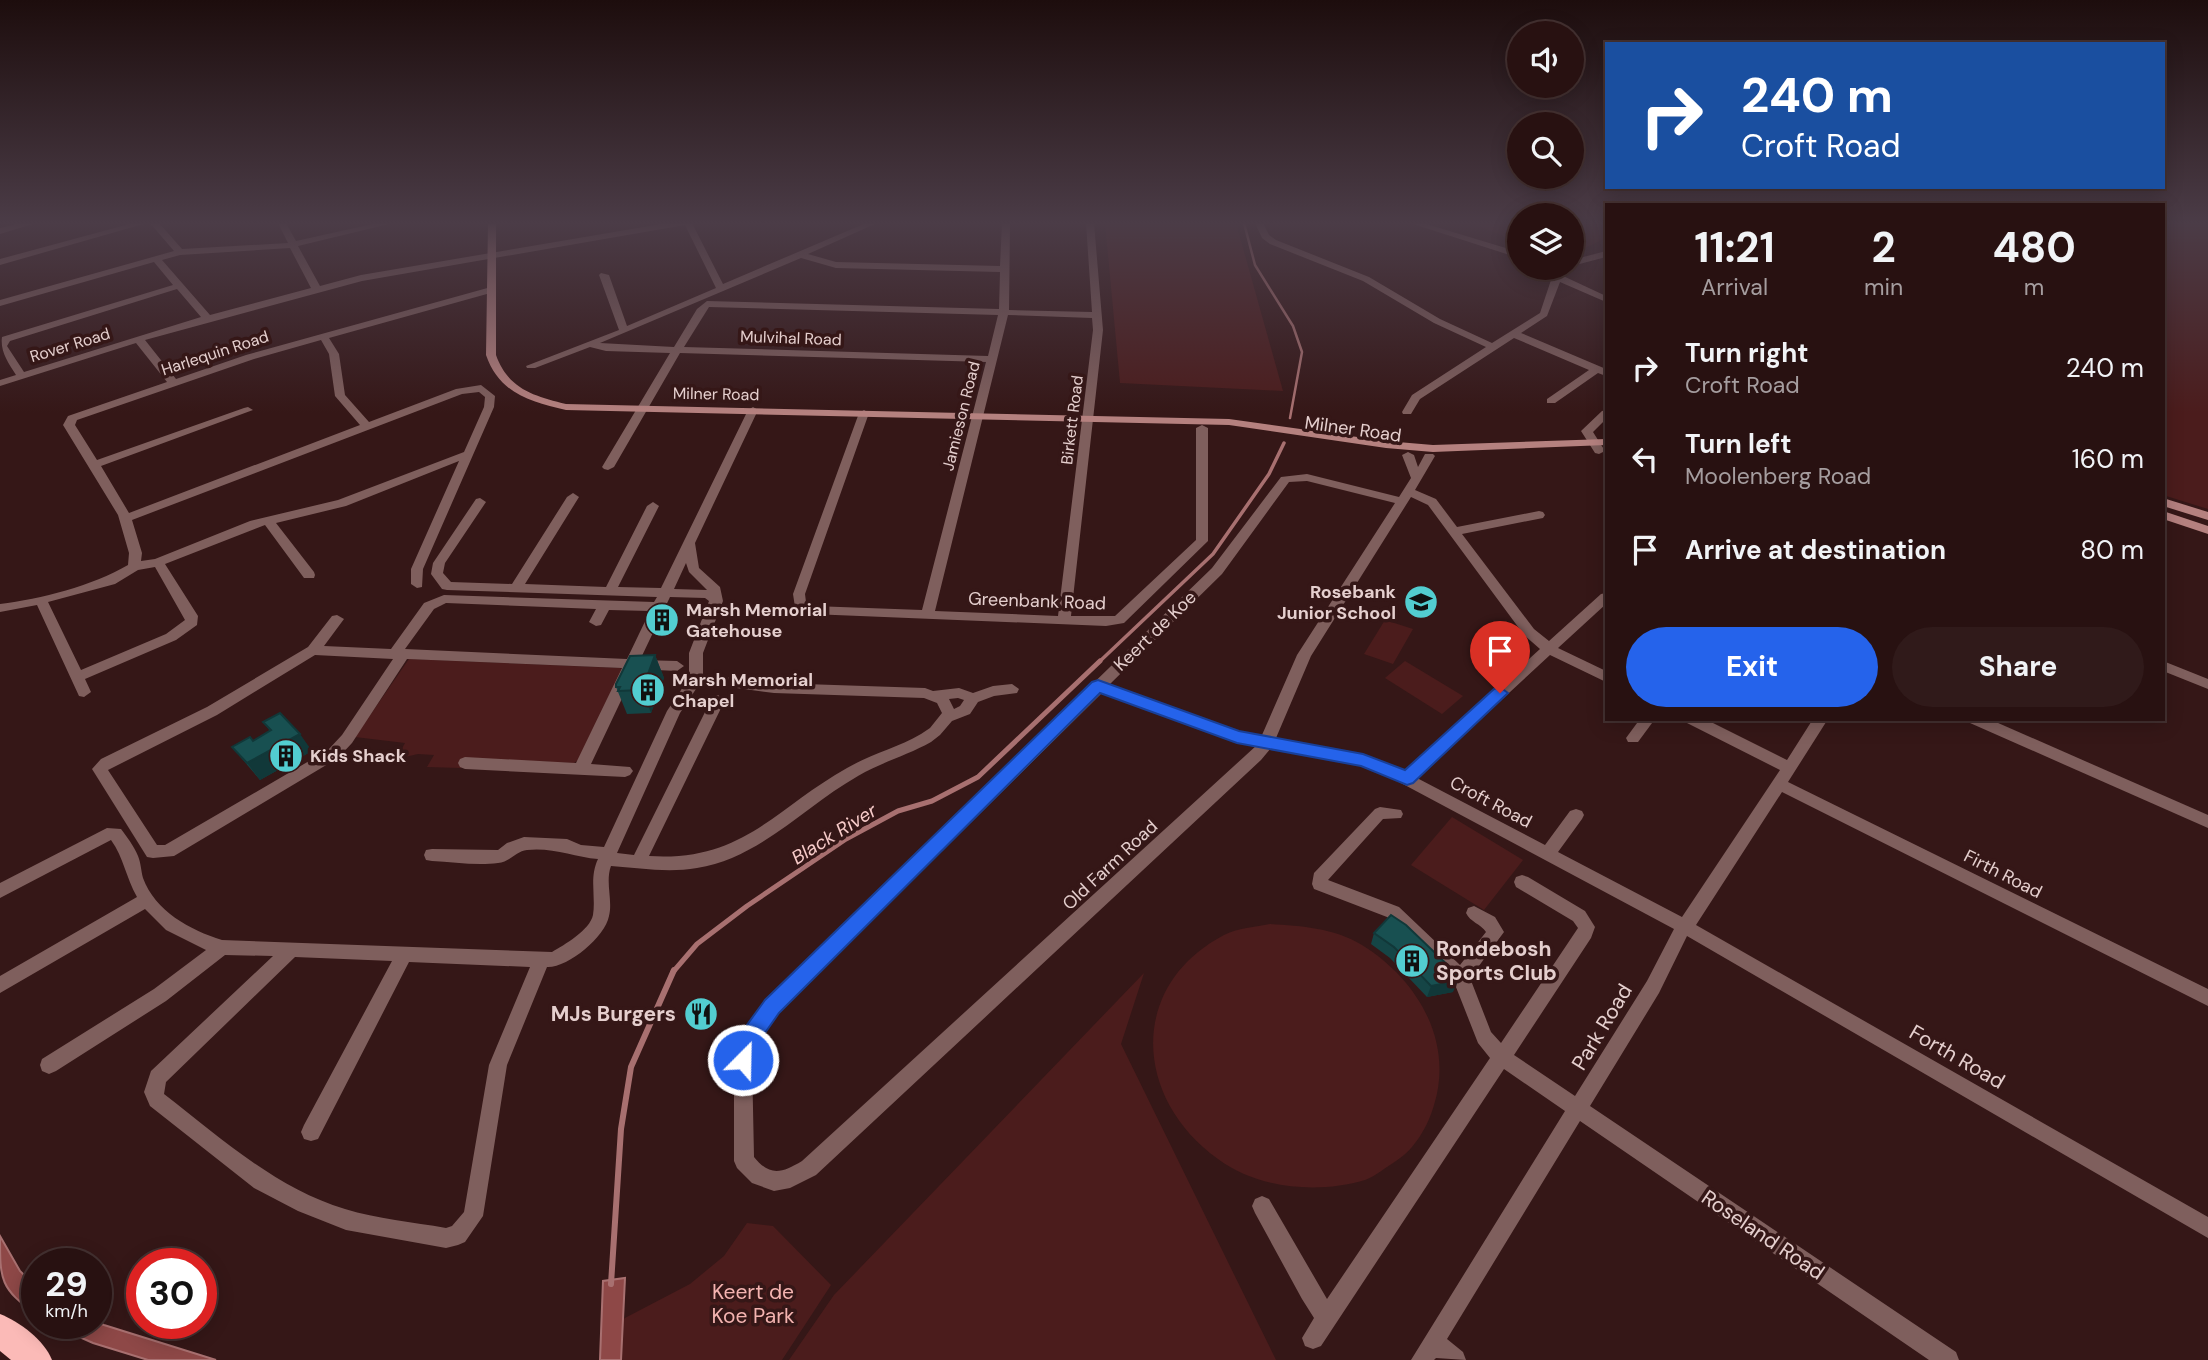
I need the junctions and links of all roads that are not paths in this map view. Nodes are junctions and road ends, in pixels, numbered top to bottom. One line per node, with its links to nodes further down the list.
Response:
1 (57, 286): 19 (street)
2 (176, 286): 33 (street)
3 (178, 286): 22 (street)
4 (315, 286): 15 (street)
5 (331, 286): 15 (street, Rover Road)
6 (491, 286): 16 (main road, Milner Road)
7 (608, 286): 23 (street)
8 (727, 286): 14 (street)
9 (1004, 286): 20 (street, Jamieson Road)
10 (1095, 286): 21 (street, Birkett Road)
11 (1379, 286): 28 (street)
12 (1551, 286): 24 (street)
13 (1584, 286): 17 (street)
14 (721, 289): 18 (street)
15 (317, 290): 22 (street, Rover Road)
16 (491, 290): 25 (street, Harlequin Road); 37 (main road, Milner Road)
17 (1605, 298)
18 (703, 302): 20 (street); 23 (street); 29 (street)
19 (0, 303)
20 (1004, 312): 21 (street); 30 (street, Jamieson Road)
21 (1097, 315): 44 (street, Birkett Road)
22 (208, 319): 26 (street, Rover Road)
23 (624, 331): 27 (street)
24 (1514, 334): 28 (street); 32 (street)
25 (323, 336): 35 (street, Harlequin Road); 45 (street)
26 (139, 340): 33 (street, Rover Road); 35 (street)
27 (590, 344): 29 (street, Mulvihal Road); 31 (street)
28 (1493, 347): 40 (street)
29 (677, 350): 30 (street, Mulvihal Road); 37 (street)
30 (992, 359): 43 (street, Jamieson Road)
31 (531, 366)
32 (1602, 371): 36 (street)
33 (22, 376): 34 (street, Rover Road)
34 (0, 383)
35 (173, 383): 51 (street, Harlequin Road)
36 (1551, 401)
37 (642, 409): 39 (main road, Milner Road); 52 (street)
38 (248, 410): 51 (street)
39 (753, 410): 41 (main road, Milner Road); 65 (street)
40 (1407, 412)
41 (864, 413): 43 (main road, Milner Road); 79 (street, Greenbank Road)
42 (1605, 415): 47 (street)
43 (978, 416): 44 (main road, Milner Road); 79 (street, Jamieson Road)
44 (1092, 419): 46 (main road, Milner Road); 47 (main road, Milner Road); 81 (street, Birkett Road)
45 (367, 426): 48 (street); 61 (street)
46 (1202, 428): 49 (main road, Milner Road); 81 (street, Greenbank Road)
47 (1601, 447): 50 (main road, Milner Road)
48 (470, 453): 62 (street); 69 (street)
49 (1408, 455): 50 (main road, Milner Road); 53 (street)
50 (1429, 456): 53 (street, Old Farm Road)
51 (93, 466): 61 (street)
52 (608, 467)
53 (1408, 490): 64 (street, Keert de Koe); 93 (street, Keert de Koe); 105 (street, Old Farm Road)
54 (573, 497): 70 (street)
55 (480, 502): 70 (street)
56 (2165, 503): 60 (main road)
57 (653, 506): 71 (street)
58 (1539, 515): 64 (street)
59 (2165, 516): 63 (main road)
60 (2208, 516)
61 (127, 517): 67 (street)
62 (268, 521): 66 (street); 68 (street)
63 (2208, 530)
64 (1456, 531): 83 (street, Keert de Koe)
65 (689, 543): 72 (street); 73 (street)
66 (158, 562): 67 (street); 89 (street)
67 (134, 568): 75 (street)
68 (309, 575)
69 (417, 584)
70 (516, 588): 71 (street)
71 (611, 591): 73 (street)
72 (708, 592): 73 (street); 91 (street)
73 (665, 593): 77 (street)
74 (1605, 598): 83 (street)
75 (41, 600): 78 (street); 89 (street)
76 (605, 605): 77 (street); 82 (street); 85 (street)
77 (658, 607): 86 (street)
78 (0, 608)
79 (928, 614): 81 (street, Greenbank Road)
80 (337, 619): 84 (street)
81 (1064, 620)
82 (596, 622)
83 (1549, 649): 90 (street, Keert de Koe); 110 (street)
84 (313, 650): 85 (street); 85 (street)
85 (398, 654): 86 (street)
86 (631, 664): 87 (street); 107 (street)
87 (677, 666)
88 (2165, 667): 92 (street)
89 (77, 677): 95 (street)
90 (1605, 677)
91 (696, 678): 96 (street); 117 (street)
92 (2208, 684)
93 (1098, 686): 105 (street, Croft Road); 135 (street, Keert de Koe)
94 (1012, 689): 97 (street)
95 (84, 692)
96 (936, 695): 97 (street); 99 (street)
97 (973, 698): 99 (street)
98 (718, 700): 118 (street)
99 (947, 717): 118 (street)
100 (1646, 721): 104 (street)
101 (1696, 721): 108 (street)
102 (1820, 721): 108 (street, Park Road)
103 (1980, 721): 114 (street)
104 (1633, 738)
105 (1266, 744): 110 (street, Croft Road); 135 (street, Old Farm Road)
106 (465, 763): 107 (street)
107 (581, 768): 109 (street)
108 (1790, 768): 111 (street, Park Road)
109 (625, 771)
110 (1407, 778): 115 (street, Croft Road)
111 (1781, 785): 123 (street, Park Road); 130 (street, Firth Road)
112 (1395, 814): 128 (street)
113 (1576, 815): 115 (street)
114 (2208, 822)
115 (1547, 854): 123 (street, Croft Road)
116 (432, 855): 117 (street)
117 (607, 856): 118 (street); 127 (street)
118 (639, 861)
119 (1522, 882): 131 (street)
120 (0, 891): 121 (street)
121 (148, 900): 124 (street); 129 (street)
122 (1474, 912): 128 (street)
123 (1684, 926): 133 (street, Park Road); 137 (street, Forth Road)
124 (222, 947): 125 (street); 132 (street)
125 (291, 950): 126 (street); 127 (street)
126 (404, 955): 127 (street); 134 (street)
127 (541, 961)
128 (1461, 977): 131 (street, Roseland Road)
129 (0, 985)
130 (2208, 998)
131 (1500, 1056): 133 (street, Roseland Road); 138 (street)
132 (49, 1065)
133 (1578, 1111): 141 (street, Park Road); 144 (street, Roseland Road)
134 (311, 1132)
135 (744, 1161)
136 (1262, 1206): 138 (street)
137 (2208, 1228)
138 (1326, 1317): 140 (street)
139 (0, 1330): 142 (highway)
140 (1313, 1338)
141 (1428, 1351): 143 (street)
142 (36, 1360)
143 (1455, 1360)
144 (1948, 1360)

